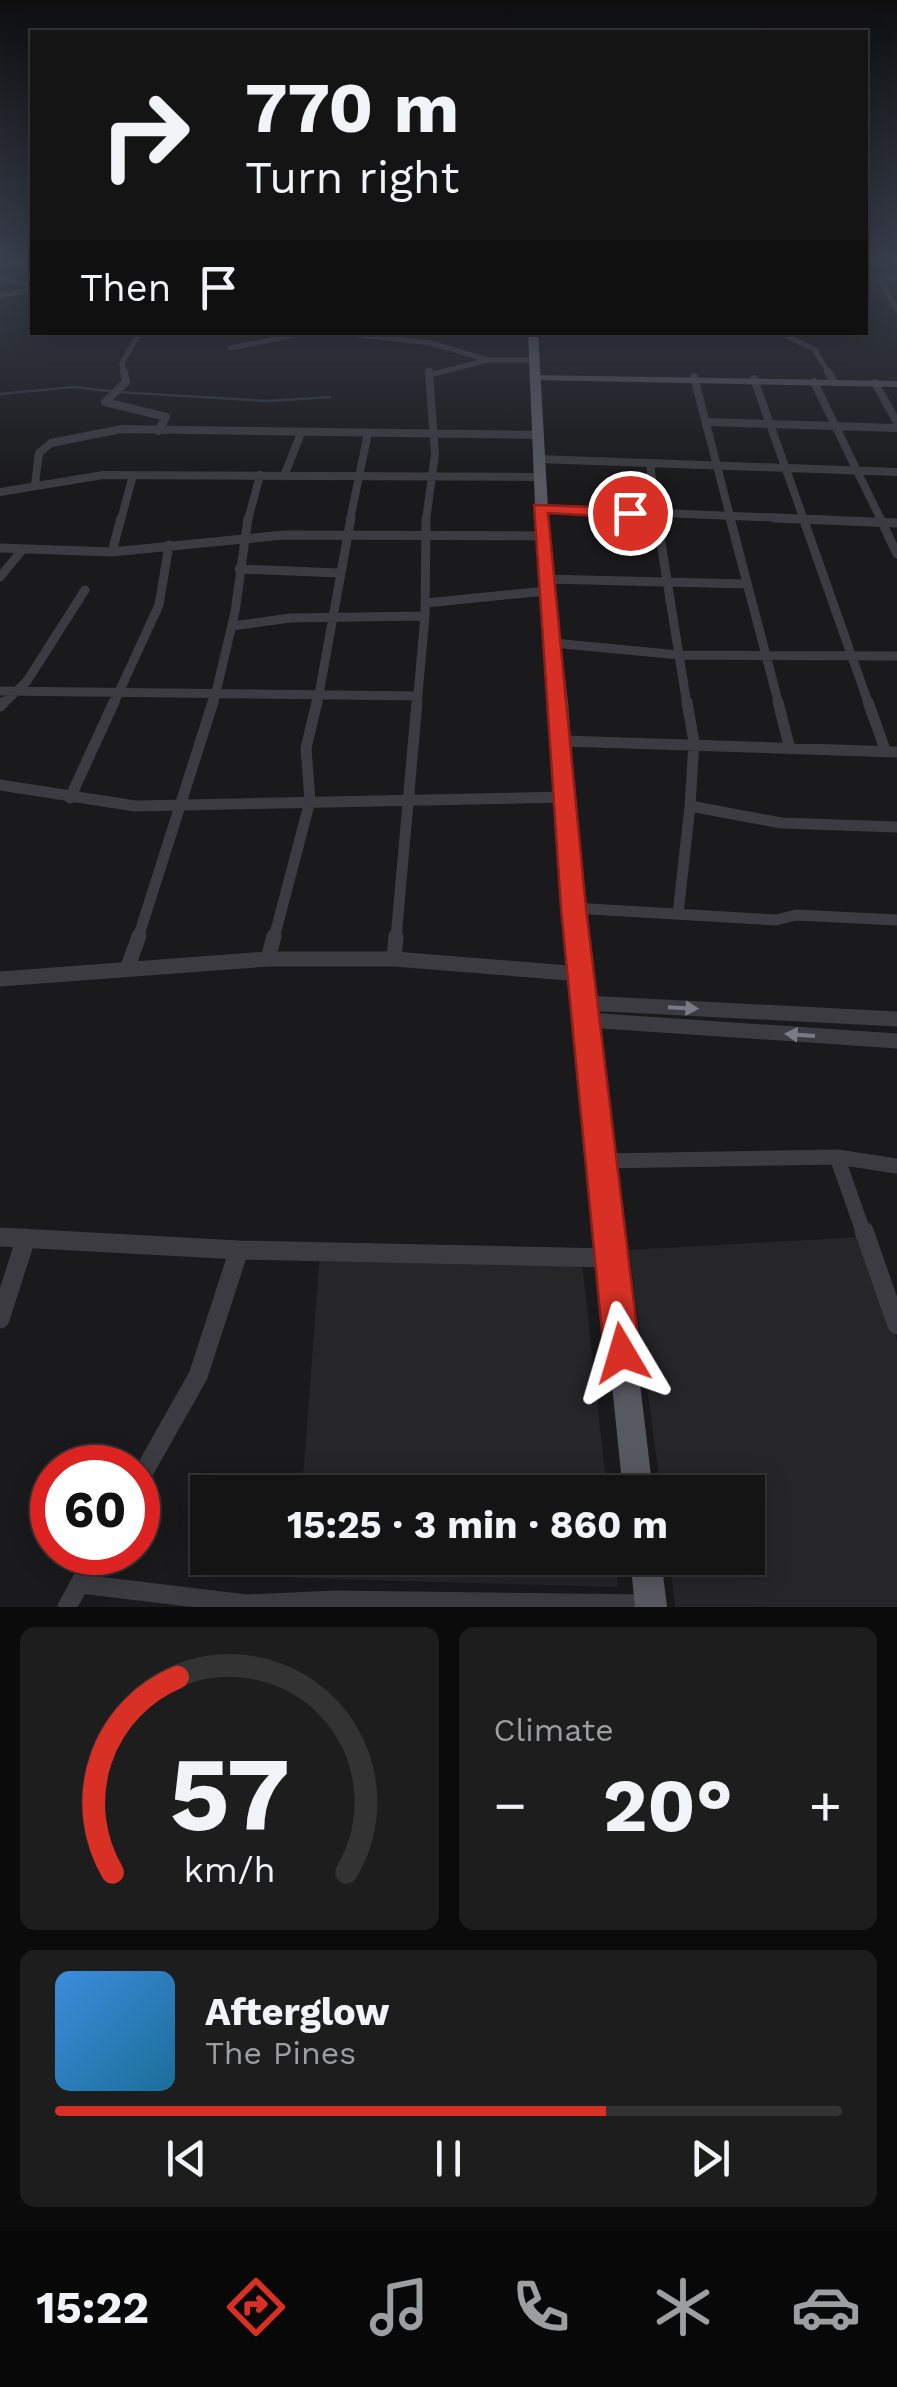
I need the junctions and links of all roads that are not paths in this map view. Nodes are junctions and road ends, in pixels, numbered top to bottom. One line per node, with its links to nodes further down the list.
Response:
1 (138, 335): 19 (street)
2 (296, 335): 6 (street)
3 (359, 335): 7 (street)
4 (533, 335): 8 (main road)
5 (784, 335): 11 (street)
6 (230, 348)
7 (488, 360): 8 (street); 22 (street)
8 (532, 368): 9 (street); 23 (main road)
9 (696, 379): 10 (street); 15 (street)
10 (756, 382): 12 (street); 16 (street)
11 (834, 382): 12 (street); 13 (street)
12 (816, 384): 13 (street); 18 (street)
13 (876, 385): 14 (street); 17 (street)
14 (897, 386)
15 (708, 422): 16 (street); 25 (street)
16 (772, 424): 18 (street); 27 (street)
17 (897, 425): 18 (street)
18 (836, 426): 28 (street)
19 (158, 431): 20 (street); 36 (street)
20 (301, 432): 21 (street); 32 (street)
21 (368, 433): 22 (street); 33 (street)
22 (433, 433): 23 (street); 34 (street)
23 (538, 435): 26 (main road)
24 (650, 463): 25 (street); 26 (street); 38 (street)
25 (718, 465): 27 (street); 40 (street)
26 (538, 468): 34 (street); 39 (main road)
27 (788, 469): 28 (street); 41 (street)
28 (856, 470): 29 (street); 42 (street)
29 (897, 472)
30 (133, 475): 31 (street); 36 (street); 50 (street)
31 (260, 475): 32 (street); 46 (street)
32 (284, 476): 33 (street)
33 (361, 476): 34 (street); 44 (street)
34 (430, 476): 45 (street)
35 (0, 479): 37 (street)
36 (35, 484): 37 (street)
37 (2, 491)
38 (658, 517): 39 (street); 40 (street); 55 (street)
39 (541, 520): 45 (street); 57 (main road)
40 (733, 520): 41 (street); 56 (street)
41 (808, 523): 42 (street); 66 (street)
42 (882, 525): 43 (street); 51 (street)
43 (897, 526)
44 (350, 534): 45 (street); 46 (street); 53 (street)
45 (429, 534): 59 (street)
46 (243, 536): 47 (street); 52 (street)
47 (169, 545): 50 (street); 68 (street)
48 (0, 548): 49 (street)
49 (23, 549): 50 (street); 54 (street)
50 (112, 552)
51 (897, 554)
52 (239, 569): 53 (street); 62 (street)
53 (339, 573): 61 (street)
54 (0, 578)
55 (665, 582): 56 (street); 57 (street); 64 (street)
56 (746, 584): 67 (street)
57 (546, 585): 59 (street); 63 (main road)
58 (85, 590): 70 (street)
59 (426, 603): 60 (street)
60 (425, 616): 61 (street); 73 (street)
61 (330, 618): 62 (street); 72 (street)
62 (232, 626): 71 (street)
63 (553, 642): 64 (street); 75 (main road)
64 (679, 655): 67 (street); 76 (street)
65 (897, 656): 66 (street)
66 (851, 657): 67 (street); 78 (street)
67 (766, 658): 77 (street)
68 (120, 690): 70 (street); 71 (street); 80 (street)
69 (0, 691): 70 (street)
70 (14, 691): 74 (street)
71 (215, 695): 72 (street); 84 (street)
72 (320, 695): 73 (street); 83 (street)
73 (416, 696): 81 (street)
74 (0, 706)
75 (562, 741): 76 (street); 82 (main road)
76 (694, 742): 77 (street); 85 (street)
77 (790, 749): 78 (street)
78 (892, 752)
79 (0, 785): 80 (street)
80 (70, 798): 84 (street)
81 (412, 798): 82 (street); 83 (street); 91 (street)
82 (567, 798): 87 (main road)
83 (310, 800): 84 (street); 90 (street)
84 (182, 806): 92 (street)
85 (690, 806): 86 (street); 88 (street)
86 (897, 827)
87 (574, 908): 88 (street); 93 (main road)
88 (678, 914): 89 (street)
89 (897, 920)
90 (268, 958): 91 (street); 92 (street)
91 (394, 959): 93 (street)
92 (128, 969): 94 (street)
93 (581, 974): 95 (main road)
94 (0, 979)
95 (586, 1012): 96 (street, one-way to 96); 97 (street, one-way to 95); 99 (main road)
96 (897, 1019)
97 (897, 1042)
98 (838, 1158): 99 (street); 100 (street); 106 (street)
99 (600, 1161): 104 (main road)
100 (897, 1166)
101 (0, 1238): 102 (street)
102 (26, 1238): 103 (street); 105 (street)
103 (239, 1250): 104 (street); 107 (street)
104 (611, 1258): 108 (main road)
105 (0, 1319)
106 (897, 1325)
107 (159, 1445)
108 (636, 1475)
109 (86, 1575): 111 (street)
110 (648, 1575): 114 (main road)
111 (81, 1584): 113 (street); 115 (street)
112 (424, 1605): 113 (street); 114 (street)
113 (246, 1606)
114 (651, 1606)
115 (67, 1607)

